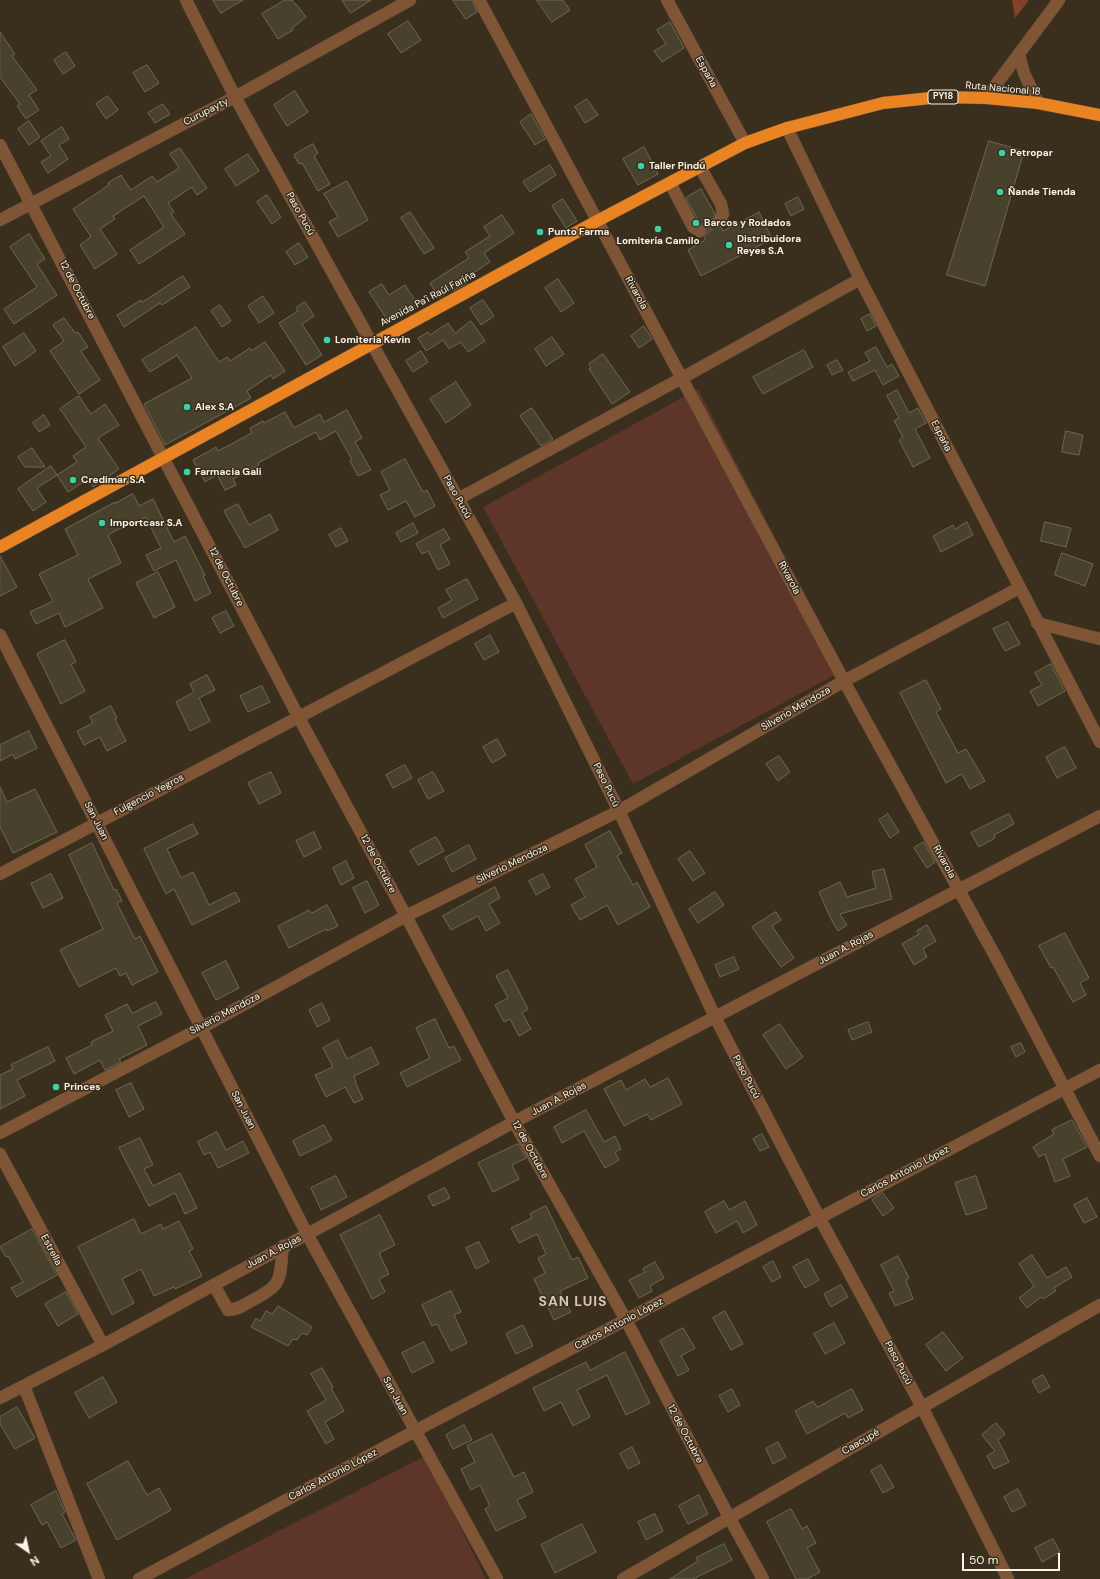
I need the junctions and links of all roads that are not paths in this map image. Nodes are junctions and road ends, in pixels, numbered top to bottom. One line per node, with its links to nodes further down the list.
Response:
1 (186, 0): 7 (street, Paso Pucú)
2 (410, 0): 7 (street, Curupayty)
3 (479, 0): 18 (street, Rivarola)
4 (667, 0): 12 (street, España)
5 (1059, 0): 6 (street)
6 (1019, 55): 8 (street); 9 (street)
7 (235, 97): 16 (street, Curupayty); 22 (street, Paso Pucú)
8 (986, 98): 9 (highway, Ruta Nacional 18 / PY18); 11 (highway, Ruta Nacional 18 / PY18)
9 (1038, 103): 10 (highway, Ruta Nacional 18 / PY18)
10 (1100, 115)
11 (787, 128): 12 (highway, Avenida Pa'i Raúl Fariña / PY18); 21 (street, España)
12 (745, 143): 14 (highway, Avenida Pa'i Raúl Fariña / PY18)
13 (0, 145): 16 (street, 12 de Octubre)
14 (700, 167): 15 (highway, Avenida Pa'i Raúl Fariña / PY18); 19 (street)
15 (670, 183): 18 (highway, Avenida Pa'i Raúl Fariña / PY18); 20 (street)
16 (31, 203): 17 (street, Curupayty); 24 (street, 12 de Octubre)
17 (0, 220)
18 (597, 221): 22 (highway, Avenida Pa'i Raúl Fariña / PY18); 23 (street, Rivarola)
19 (718, 221)
20 (700, 231)
21 (860, 279): 23 (street); 27 (street, España)
22 (372, 343): 24 (highway, Avenida Pa'i Raúl Fariña / PY18); 25 (street, Paso Pucú)
23 (682, 378): 25 (street); 32 (street, Rivarola)
24 (164, 457): 26 (highway, Avenida Pa'i Raúl Fariña / PY18); 33 (street, 12 de Octubre)
25 (458, 499): 28 (street, Paso Pucú)
26 (0, 547)
27 (1019, 588): 29 (street, España); 32 (street, Silverio Mendoza)
28 (516, 603): 33 (street, Fulgencio Yegros); 35 (street, Paso Pucú)
29 (1037, 623): 31 (street); 34 (street, España)
30 (0, 635): 37 (street, San Juan)
31 (1100, 639)
32 (844, 681): 35 (street, Silverio Mendoza); 39 (street, Rivarola)
33 (298, 716): 37 (street, Fulgencio Yegros); 40 (street, 12 de Octubre)
34 (1100, 742)
35 (619, 811): 40 (street, Silverio Mendoza); 41 (street, Paso Pucú)
36 (1100, 816): 39 (street, Juan A. Rojas)
37 (96, 822): 38 (street, Fulgencio Yegros); 42 (street, San Juan)
38 (0, 874)
39 (959, 888): 41 (street, Juan A. Rojas); 44 (street, Rivarola)
40 (406, 916): 42 (street, Silverio Mendoza); 45 (street, 12 de Octubre)
41 (715, 1017): 45 (street, Juan A. Rojas); 49 (street, Paso Pucú)
42 (201, 1028): 46 (street, Silverio Mendoza); 50 (street, San Juan)
43 (1100, 1070): 44 (street, Carlos Antonio López)
44 (1065, 1089): 48 (street, Rivarola); 49 (street, Carlos Antonio López)
45 (514, 1122): 50 (street, Juan A. Rojas); 54 (street, 12 de Octubre)
46 (0, 1133)
47 (0, 1154): 55 (street, Estrella)
48 (1100, 1156)
49 (819, 1217): 54 (street, Carlos Antonio López); 58 (street, Paso Pucú)
50 (307, 1234): 51 (street, Juan A. Rojas); 59 (street, San Juan)
51 (283, 1246): 52 (street, Juan A. Rojas); 52 (street)
52 (214, 1285): 55 (street, Juan A. Rojas)
53 (1100, 1305): 58 (street, Caacupé)
54 (626, 1320): 59 (street, Carlos Antonio López); 60 (street, 12 de Octubre)
55 (103, 1345): 56 (street, Juan A. Rojas)
56 (24, 1386): 57 (street, Juan A. Rojas); 61 (street)
57 (0, 1398)
58 (922, 1407): 60 (street, Caacupé); 66 (street, Paso Pucú)
59 (415, 1431): 62 (street, Carlos Antonio López); 63 (street, San Juan)
60 (729, 1517): 64 (street, Caacupé); 65 (street, 12 de Octubre)
61 (99, 1579)
62 (139, 1579)
63 (497, 1579)
64 (623, 1579)
65 (763, 1579)
66 (1008, 1579)

